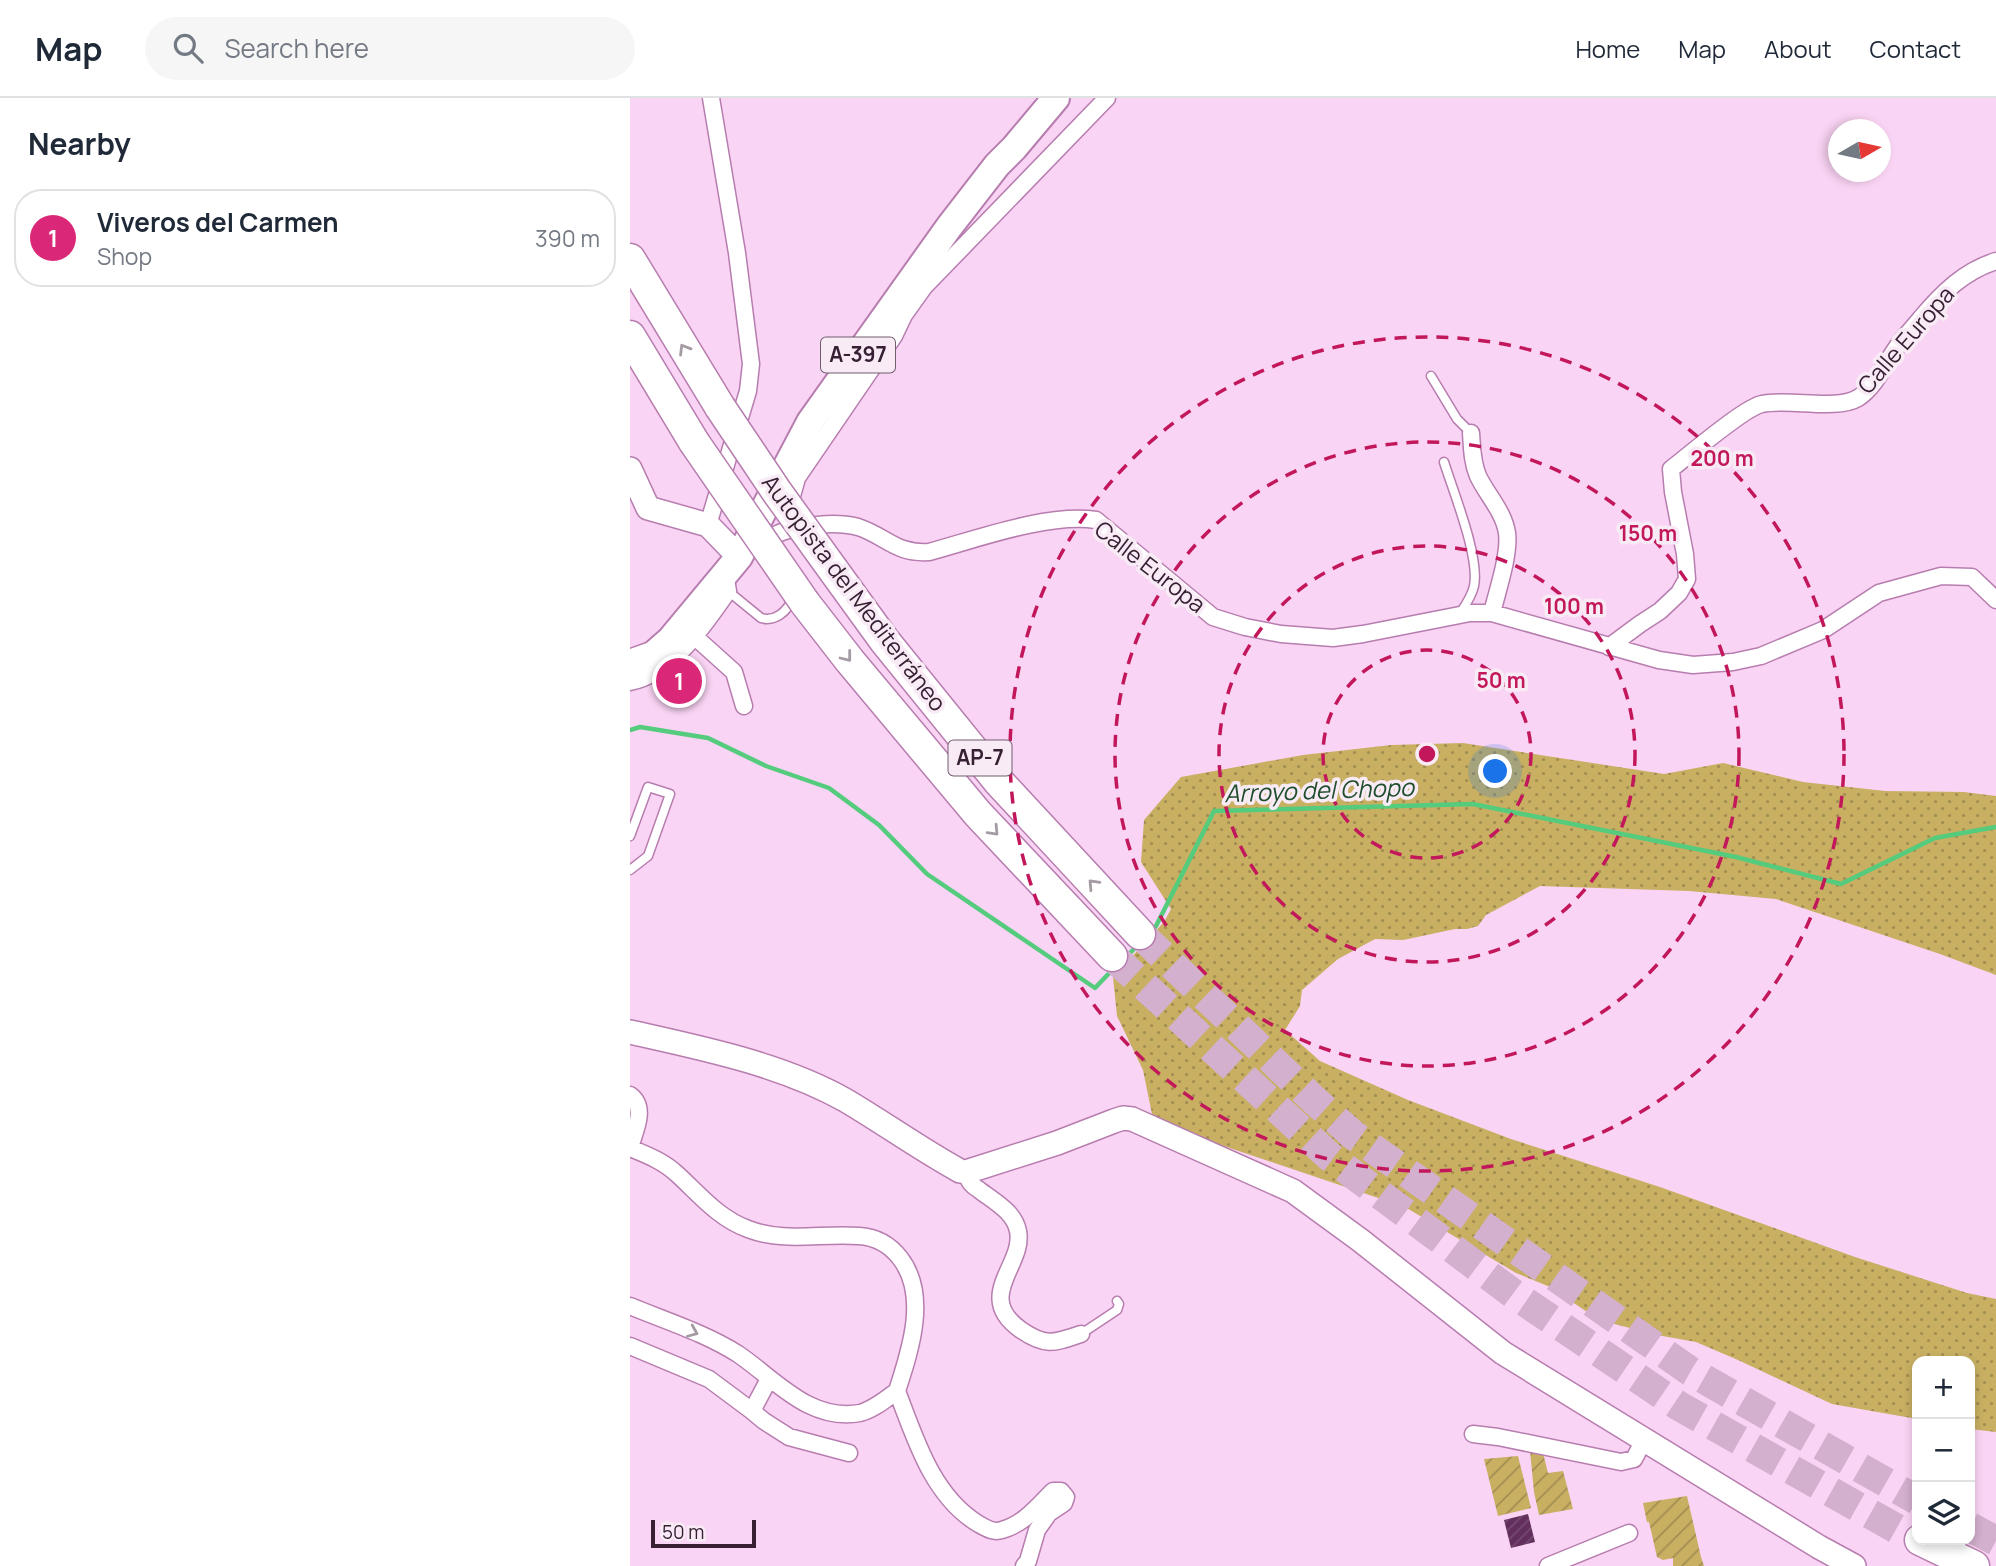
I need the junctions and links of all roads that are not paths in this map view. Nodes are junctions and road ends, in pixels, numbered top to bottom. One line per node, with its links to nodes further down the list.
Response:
1 (711, 98): 15 (street)
2 (1041, 98): 5 (main road, A-397)
3 (1056, 98): 5 (main road, A-397)
4 (1107, 98): 16 (street)
5 (997, 165): 17 (main road, A-397)
6 (630, 259): 29 (highway, Autopista del Mediterráneo / AP-7, one-way to 6, bridge)
7 (1996, 261): 23 (street, Calle Europa)
8 (630, 335): 12 (highway, Autopista del Mediterráneo / AP-7)
9 (630, 372): 12 (highway)
10 (1431, 376): 11 (lane)
11 (1471, 433): 20 (street)
12 (690, 434): 18 (highway, Autopista del Mediterráneo / AP-7, bridge)
13 (1444, 462): 21 (lane)
14 (630, 469): 15 (street)
15 (708, 524): 17 (street)
16 (793, 530): 17 (street); 21 (street, Calle Europa)
17 (731, 573): 18 (lane); 22 (street); 24 (main road, A-397)
18 (802, 594): 30 (highway, Autopista del Mediterráneo / AP-7, one-way to 30)
19 (1996, 600): 23 (street, Calle Europa)
20 (1492, 613): 21 (street, Calle Europa); 23 (street, Calle Europa)
21 (1459, 615)
22 (694, 636): 25 (street); 26 (street)
23 (1609, 647)
24 (637, 666)
25 (630, 681)
26 (744, 706)
27 (630, 836): 28 (lane)
28 (630, 870)
29 (1140, 934)
30 (1112, 956)
31 (630, 1032): 34 (street)
32 (630, 1095): 33 (street)
33 (630, 1148): 40 (street)
34 (966, 1172): 37 (street); 43 (street)
35 (1117, 1301): 37 (lane)
36 (630, 1306): 39 (street, one-way to 39)
37 (1081, 1334)
38 (630, 1346): 41 (street)
39 (768, 1379): 40 (street); 41 (street)
40 (897, 1391): 48 (street)
41 (752, 1411): 44 (street)
42 (1473, 1434): 43 (street)
43 (1644, 1440): 50 (street)
44 (849, 1452)
45 (1629, 1533): 47 (street)
46 (1911, 1536): 51 (highway)
47 (1566, 1563): 49 (street)
48 (1024, 1566)
49 (1548, 1566)
50 (1854, 1566)
51 (1974, 1566)

